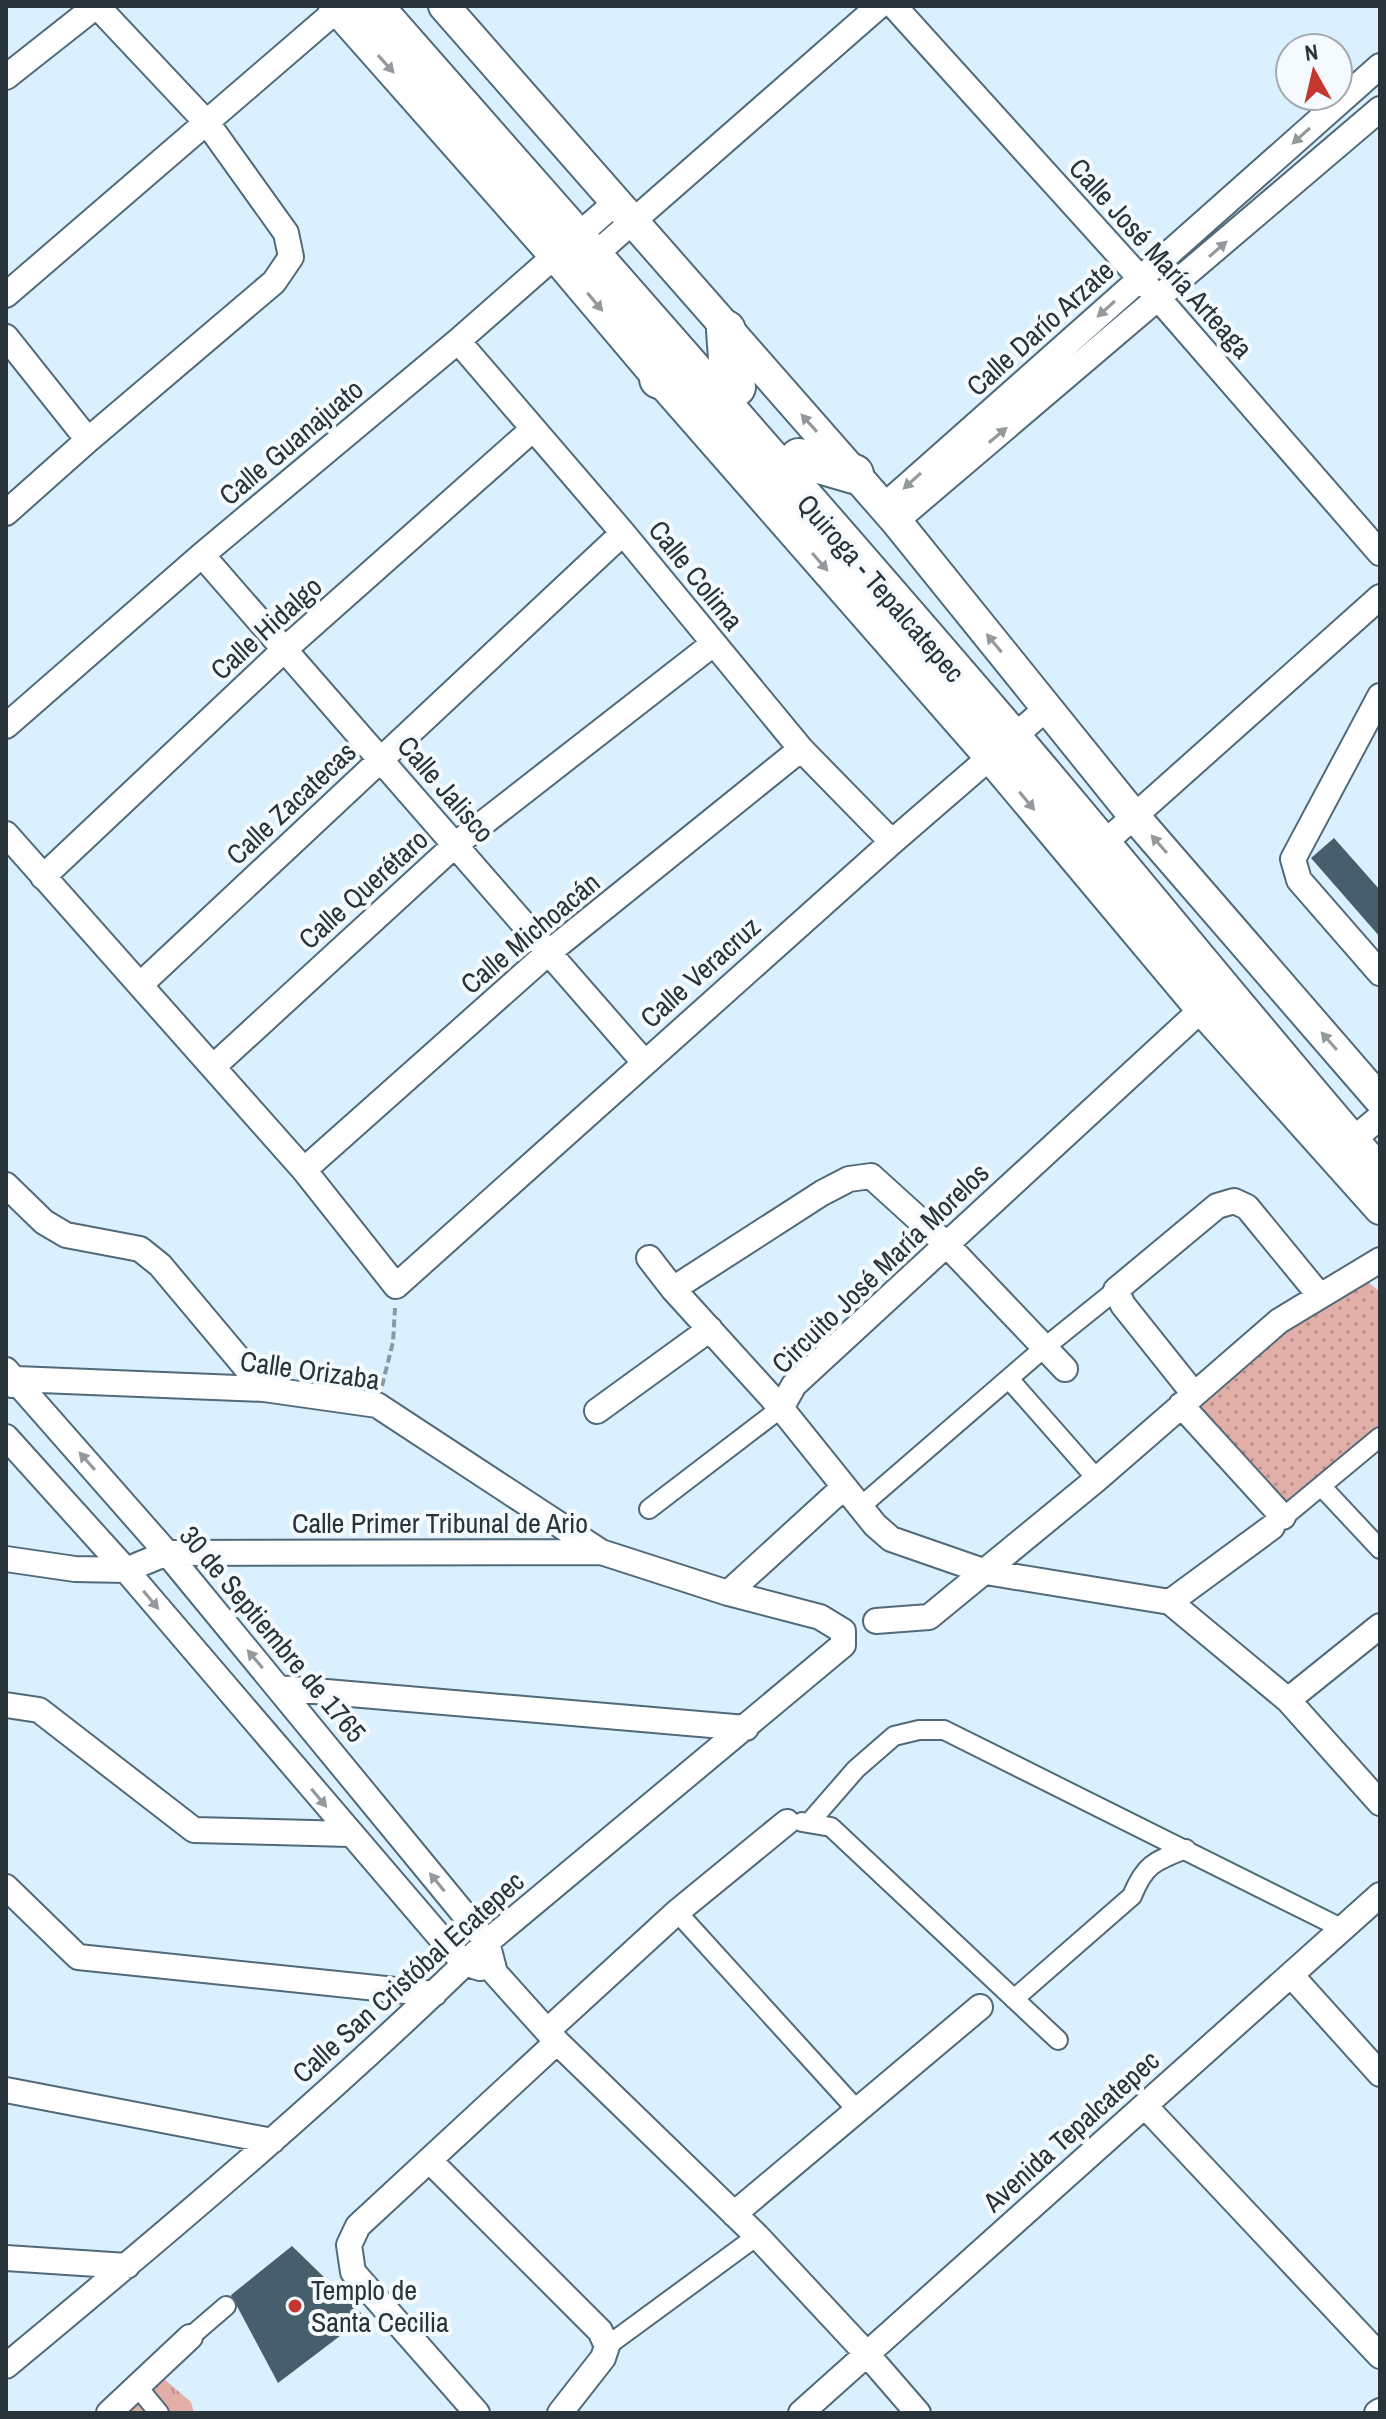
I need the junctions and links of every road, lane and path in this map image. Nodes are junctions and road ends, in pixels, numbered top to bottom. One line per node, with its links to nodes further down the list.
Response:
1 (97, 6): 8 (street); 10 (street)
2 (406, 6): 11 (main road, Quiroga - Tepalcatepec)
3 (444, 6): 11 (street)
4 (879, 6): 11 (street, Calle Guanajuato)
5 (894, 6): 12 (street, Calle José María Arteaga)
6 (348, 7): 10 (street); 11 (main road, Quiroga - Tepalcatepec, one-way to 11)
7 (1380, 66): 12 (street, Calle Darío Arzate, one-way to 12)
8 (6, 77)
9 (1380, 109): 14 (street, Calle Darío Arzate, one-way to 9)
10 (208, 124): 13 (street); 21 (street)
11 (593, 239): 15 (street); 17 (street, Calle Guanajuato); 18 (street, one-way to 18); 19 (main road, Quiroga - Tepalcatepec)
12 (1141, 278): 14 (street, Calle José María Arteaga); 25 (street, Calle Darío Arzate, one-way to 25)
13 (6, 295)
14 (1159, 299): 25 (street, Calle Darío Arzate, one-way to 14); 28 (street, Calle José María Arteaga)
15 (726, 330): 19 (main road); 23 (street, one-way to 15)
16 (6, 337): 21 (street)
17 (458, 341): 20 (street, Calle Colima); 29 (street, Calle Guanajuato)
18 (659, 379): 19 (main road); 26 (street)
19 (728, 394): 22 (main road, Quiroga - Tepalcatepec)
20 (533, 429): 27 (street, Calle Colima); 32 (street, Calle Hidalgo)
21 (88, 440): 24 (street)
22 (790, 466): 23 (main road); 26 (main road); 35 (main road, Quiroga - Tepalcatepec)
23 (854, 474): 25 (street)
24 (6, 513)
25 (890, 514): 35 (street, one-way to 25)
26 (793, 530): 35 (street, one-way to 35)
27 (623, 533): 31 (street, Calle Colima); 37 (street, Calle Zacatecas)
28 (1380, 553)
29 (202, 555): 32 (street, Calle Jalisco); 34 (street, Calle Guanajuato)
30 (1380, 597): 39 (street)
31 (713, 644): 36 (street, Calle Colima); 41 (street, Calle Querétaro)
32 (284, 650): 37 (street, Calle Jalisco); 42 (street, Calle Hidalgo)
33 (1380, 696): 44 (street)
34 (6, 726)
35 (1018, 732): 39 (main road, Quiroga - Tepalcatepec); 40 (street, Calle Veracruz)
36 (801, 749): 40 (street, Calle Colima); 43 (street, Calle Michoacán)
37 (380, 760): 41 (street, Calle Jalisco); 45 (street, Calle Zacatecas)
38 (6, 834): 42 (street)
39 (1108, 840): 46 (main road, Quiroga - Tepalcatepec); 49 (main road, Quiroga - Tepalcatepec, one-way to 39)
40 (892, 842): 47 (street, Calle Veracruz)
41 (455, 845): 43 (street, Calle Jalisco); 48 (street, Calle Querétaro)
42 (43, 877): 45 (street)
43 (548, 953): 47 (street, Calle Jalisco); 50 (street, Calle Michoacán)
44 (1380, 973)
45 (140, 985): 48 (street)
46 (1211, 1000): 49 (main road, Quiroga - Tepalcatepec); 54 (street, Circuito José María Morelos)
47 (644, 1062): 57 (street, Calle Veracruz)
48 (213, 1067): 50 (street)
49 (1366, 1130): 51 (main road, Quiroga - Tepalcatepec); 53 (street)
50 (304, 1170): 57 (street)
51 (1380, 1177)
52 (6, 1185): 66 (street)
53 (1380, 1209)
54 (947, 1245): 58 (street); 62 (street); 69 (street, Circuito José María Morelos)
55 (649, 1258): 58 (street)
56 (1380, 1260): 60 (street)
57 (396, 1286): 68 (path)
58 (673, 1289): 61 (street)
59 (1116, 1290): 60 (street); 62 (street); 67 (street)
60 (1320, 1296): 67 (street)
61 (710, 1329): 69 (street); 70 (street)
62 (1044, 1348): 63 (street); 64 (street)
63 (1065, 1369)
64 (1009, 1379): 73 (street); 76 (street)
65 (9, 1380): 66 (street, Calle Orizaba); 81 (street, 30 de Septiembre de 1765, one-way to 65)
66 (264, 1389): 68 (street, Calle Orizaba)
67 (1188, 1400): 73 (street); 78 (street)
68 (377, 1405): 80 (street, Calle Orizaba)
69 (781, 1408): 75 (street, Circuito José María Morelos); 77 (street)
70 (597, 1411)
71 (6, 1437): 83 (street)
72 (1380, 1437): 74 (street)
73 (1097, 1479): 84 (street)
74 (1321, 1486): 78 (street); 79 (street)
75 (844, 1487): 76 (street, Circuito José María Morelos); 85 (street)
76 (860, 1507): 84 (street, Circuito José María Morelos)
77 (649, 1509)
78 (1278, 1522): 86 (street)
79 (1380, 1549)
80 (601, 1552): 81 (street, Calle Primer Tribunal de Ario); 85 (street, Calle Primer Tribunal de Ario)
81 (167, 1553): 83 (street); 90 (street, 30 de Septiembre de 1765, one-way to 81)
82 (6, 1559): 83 (street)
83 (126, 1570): 96 (street, one-way to 96)
84 (986, 1572): 86 (street, Circuito José María Morelos); 87 (street)
85 (728, 1593): 89 (street, Calle Primer Tribunal de Ario)
86 (1170, 1602): 91 (street)
87 (876, 1621)
88 (1380, 1626): 91 (street)
89 (843, 1631): 93 (street, Calle San Cristóbal Ecatepec)
90 (280, 1688): 93 (street); 102 (street, 30 de Septiembre de 1765, one-way to 90)
91 (1288, 1700): 94 (street)
92 (6, 1705): 96 (street)
93 (746, 1728): 102 (street, Calle San Cristóbal Ecatepec)
94 (1380, 1803)
95 (798, 1822): 97 (street); 100 (street); 107 (street)
96 (350, 1834): 103 (street)
97 (1186, 1849): 101 (street); 107 (street)
98 (6, 1887): 106 (street)
99 (1380, 1895): 101 (street, Avenida Tepalcatepec)
100 (677, 1912): 109 (street); 114 (street)
101 (1341, 1928): 105 (street, Avenida Tepalcatepec)
102 (487, 1942): 103 (street, Calle San Cristóbal Ecatepec); 104 (street)
103 (465, 1963): 104 (street); 106 (street, Calle San Cristóbal Ecatepec)
104 (495, 1973): 109 (street)
105 (1291, 1975): 111 (street); 113 (street, Avenida Tepalcatepec)
106 (434, 1994): 115 (street, Calle San Cristóbal Ecatepec)
107 (1014, 1999): 110 (street)
108 (980, 2007): 114 (street)
109 (552, 2036): 116 (street); 117 (street)
110 (1058, 2040)
111 (1380, 2074)
112 (6, 2090): 115 (street)
113 (1145, 2106): 124 (street, Avenida Tepalcatepec); 125 (street)
114 (856, 2109): 117 (street)
115 (272, 2141): 120 (street, Calle San Cristóbal Ecatepec)
116 (430, 2161): 123 (street); 130 (street)
117 (734, 2214): 118 (street)
118 (757, 2236): 123 (street); 124 (street)
119 (6, 2258): 120 (street)
120 (127, 2266): 126 (street, Calle San Cristóbal Ecatepec)
121 (226, 2306): 122 (street)
122 (190, 2337): 127 (street)
123 (607, 2346): 131 (street)
124 (866, 2353): 132 (street, Avenida Tepalcatepec); 133 (street)
125 (1380, 2356)
126 (6, 2366)
127 (136, 2385): 128 (street); 129 (street)
128 (109, 2413)
129 (159, 2413)
130 (477, 2413)
131 (560, 2413)
132 (801, 2413)
133 (918, 2413)

